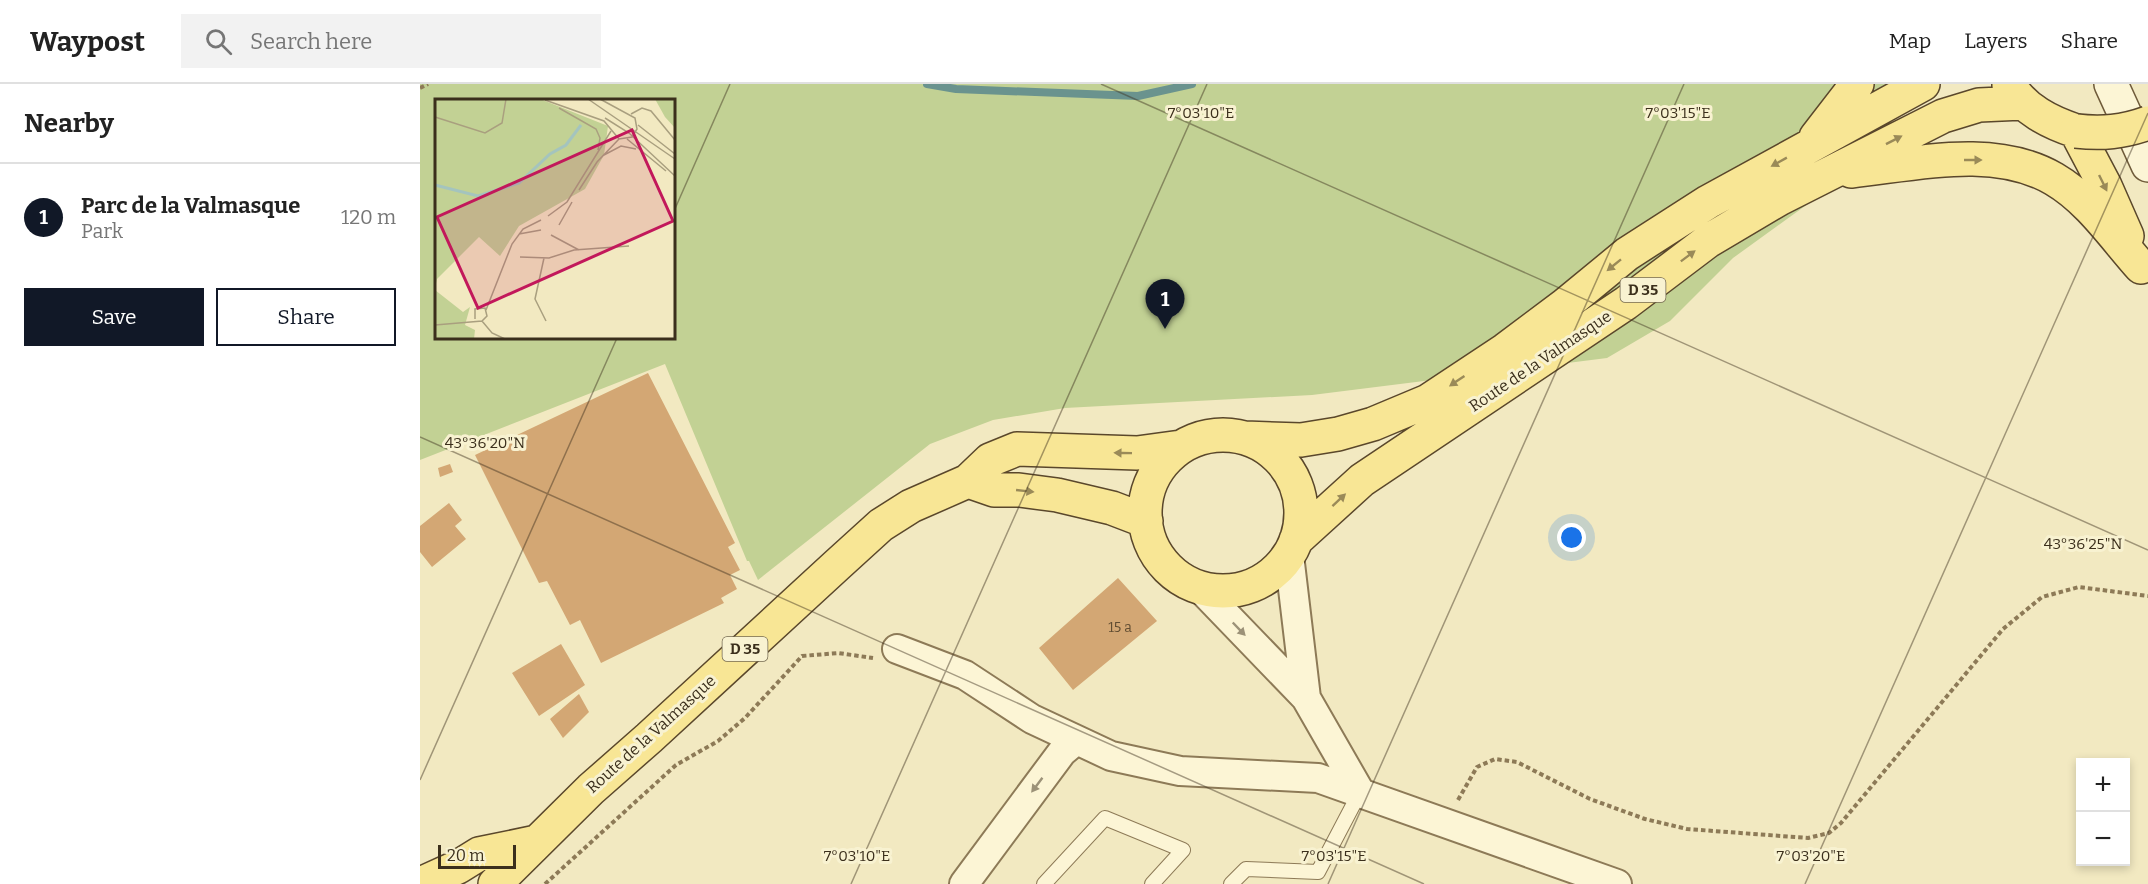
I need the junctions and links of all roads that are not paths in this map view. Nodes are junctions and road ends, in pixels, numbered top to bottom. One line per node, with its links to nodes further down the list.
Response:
1 (1857, 84): 7 (main road)
2 (1923, 84): 7 (main road, Route de la Valmasque / D 35)
3 (2111, 84): 8 (main road)
4 (2015, 93): 6 (main road); 9 (main road, Route de la Valmasque / D 35, one-way to 4)
5 (2148, 123): 6 (main road, bridge)
6 (2076, 131): 10 (main road, one-way to 10)
7 (1810, 145): 11 (main road, Route de la Valmasque / D 35, one-way to 11)
8 (2148, 165)
9 (1831, 173): 10 (main road, one-way to 10); 15 (main road, Route de la Valmasque / D 35, one-way to 9)
10 (2145, 274)
11 (1245, 438): 12 (main road); 15 (main road)
12 (1181, 447): 13 (main road, Route de la Valmasque / D 35, one-way to 13); 14 (main road)
13 (968, 481): 14 (main road, one-way to 14); 21 (main road, Route de la Valmasque / D 35)
14 (1146, 521): 16 (main road)
15 (1293, 548): 16 (main road); 18 (street)
16 (1199, 586): 18 (street, one-way to 18)
17 (887, 654): 19 (street)
18 (1306, 698): 20 (street)
19 (1075, 741): 20 (street); 24 (street, one-way to 24)
20 (1360, 792): 27 (lane); 28 (street)
21 (537, 842): 22 (main road); 23 (main road, Route de la Valmasque / D 35)
22 (428, 882)
23 (495, 884)
24 (964, 884)
25 (1044, 884): 26 (lane)
26 (1152, 884)
27 (1231, 884)
28 (1617, 884)

